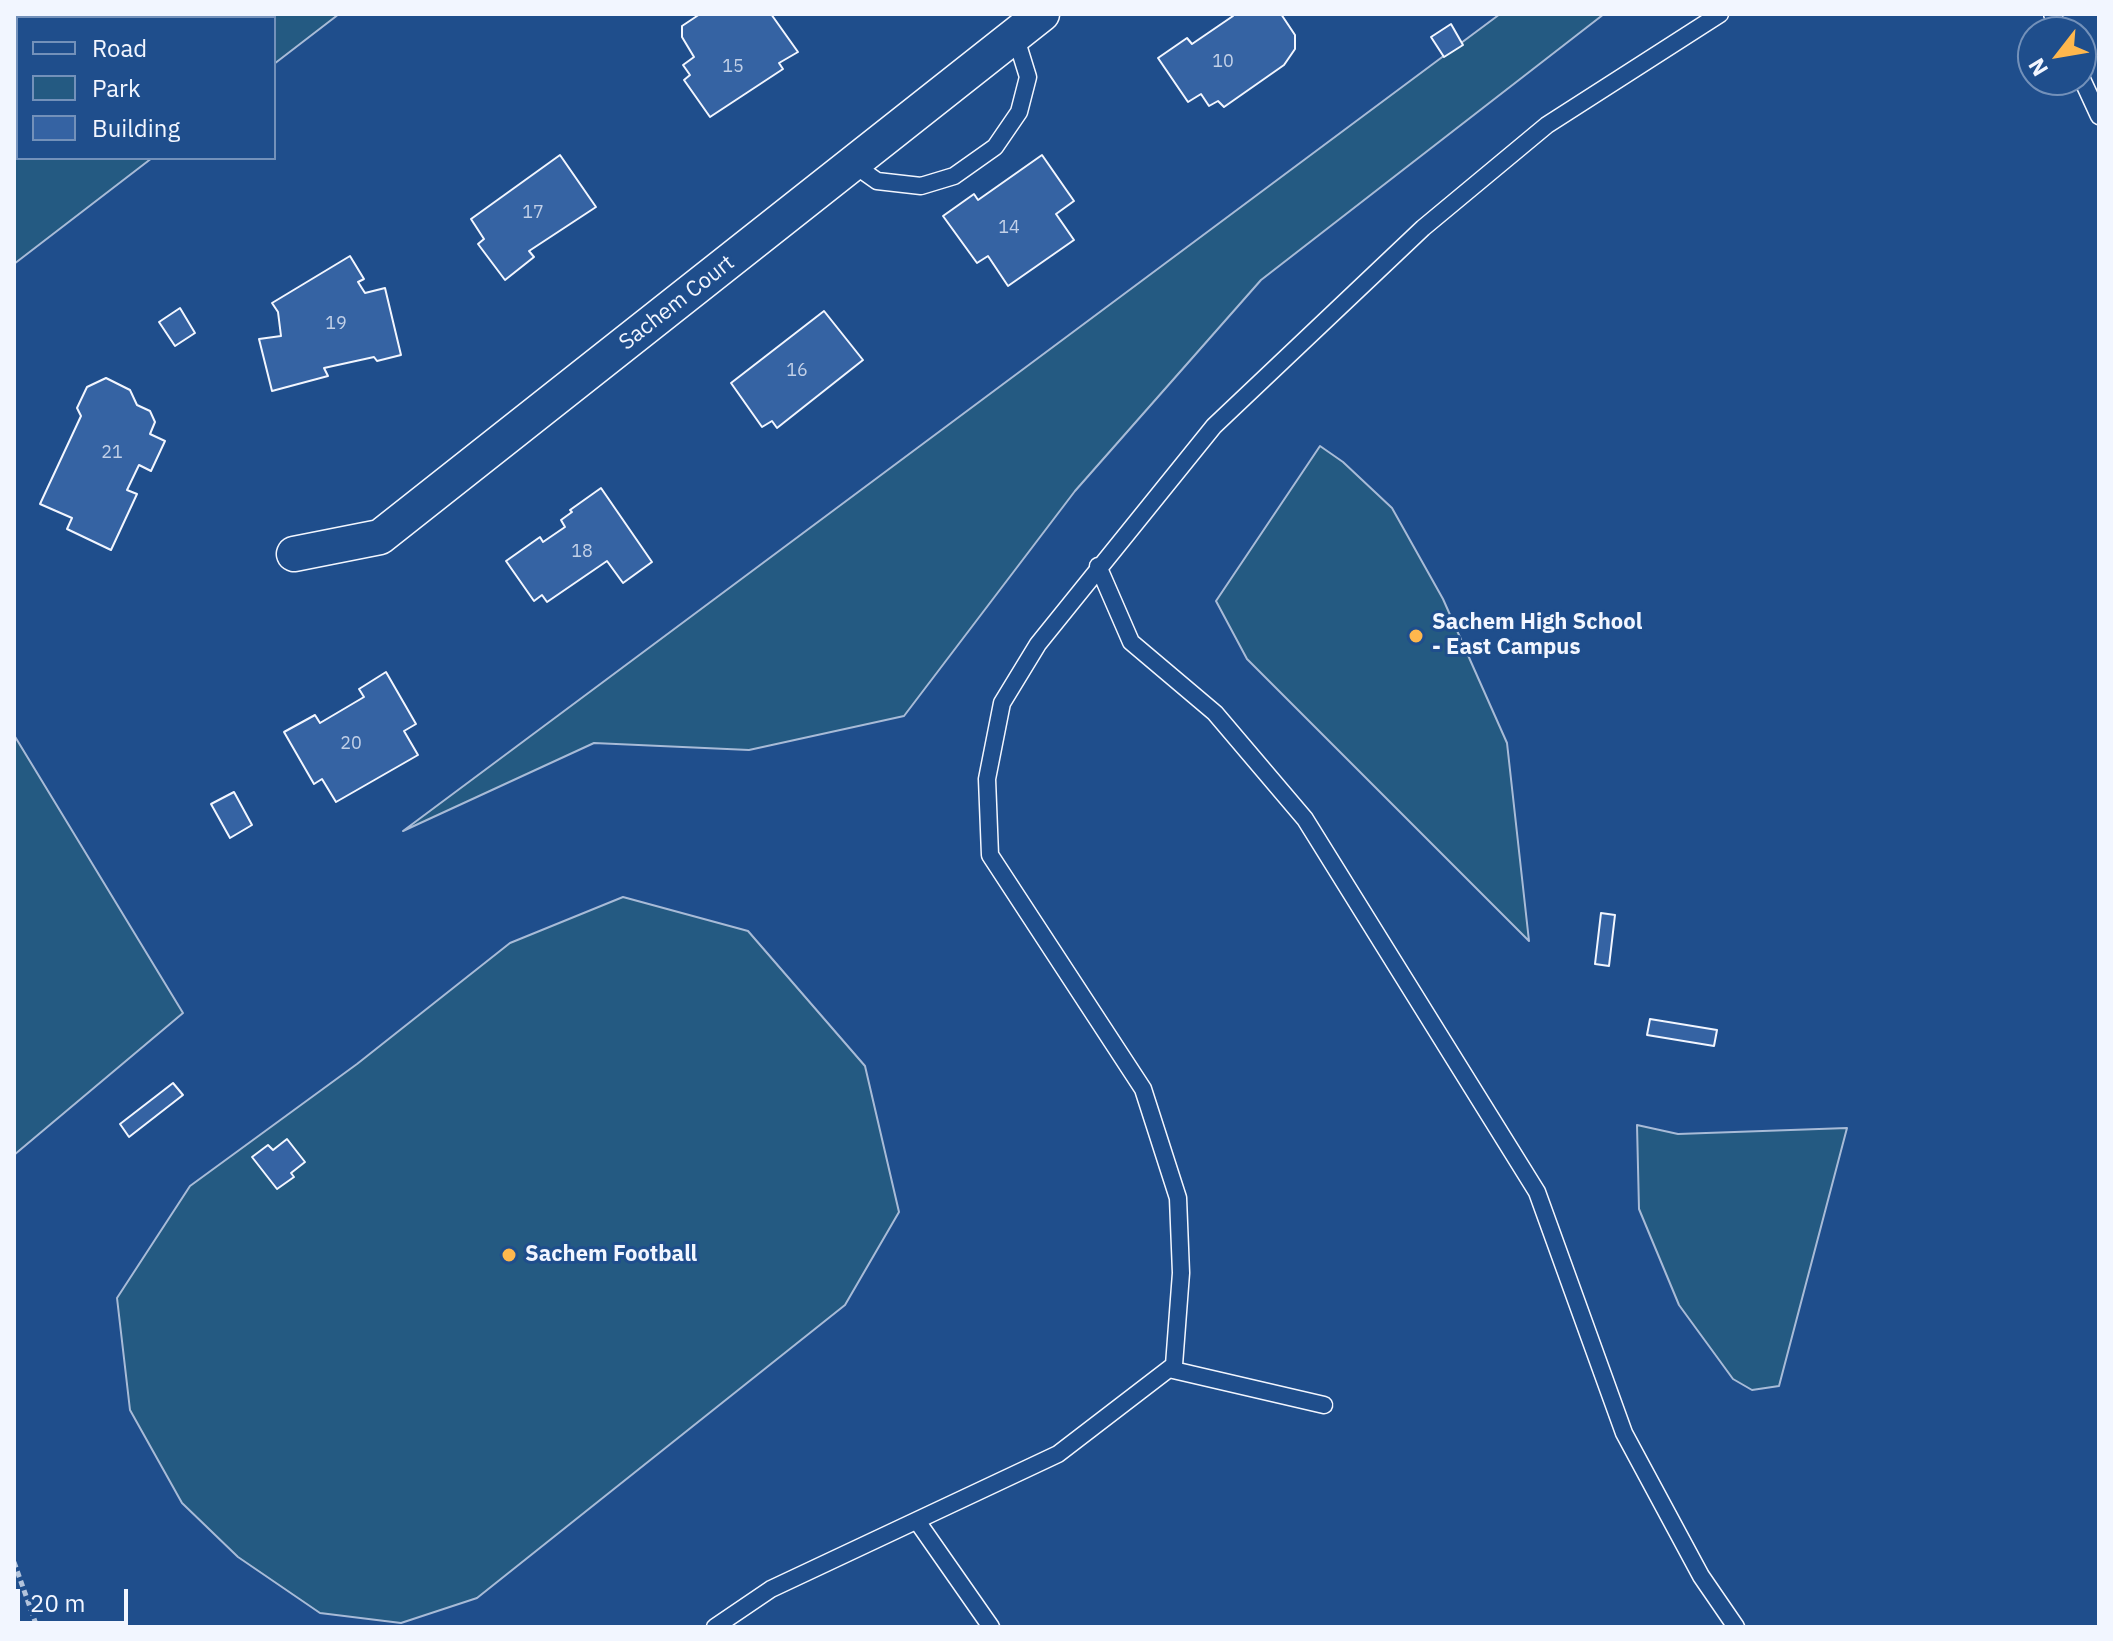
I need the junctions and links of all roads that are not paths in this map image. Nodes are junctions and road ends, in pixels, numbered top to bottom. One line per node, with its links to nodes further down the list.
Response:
1 (1042, 14): 3 (street, Sachem Court)
2 (1720, 14): 8 (lane)
3 (1015, 35): 6 (street, Sachem Court); 6 (lane)
4 (2090, 96): 5 (lane)
5 (2099, 116)
6 (853, 164): 7 (street, Sachem Court)
7 (294, 554)
8 (1098, 566): 9 (lane); 14 (lane)
9 (1169, 1369): 10 (lane); 11 (lane)
10 (1324, 1405)
11 (917, 1521): 12 (lane); 13 (lane)
12 (715, 1627)
13 (991, 1627)
14 (1736, 1627)

